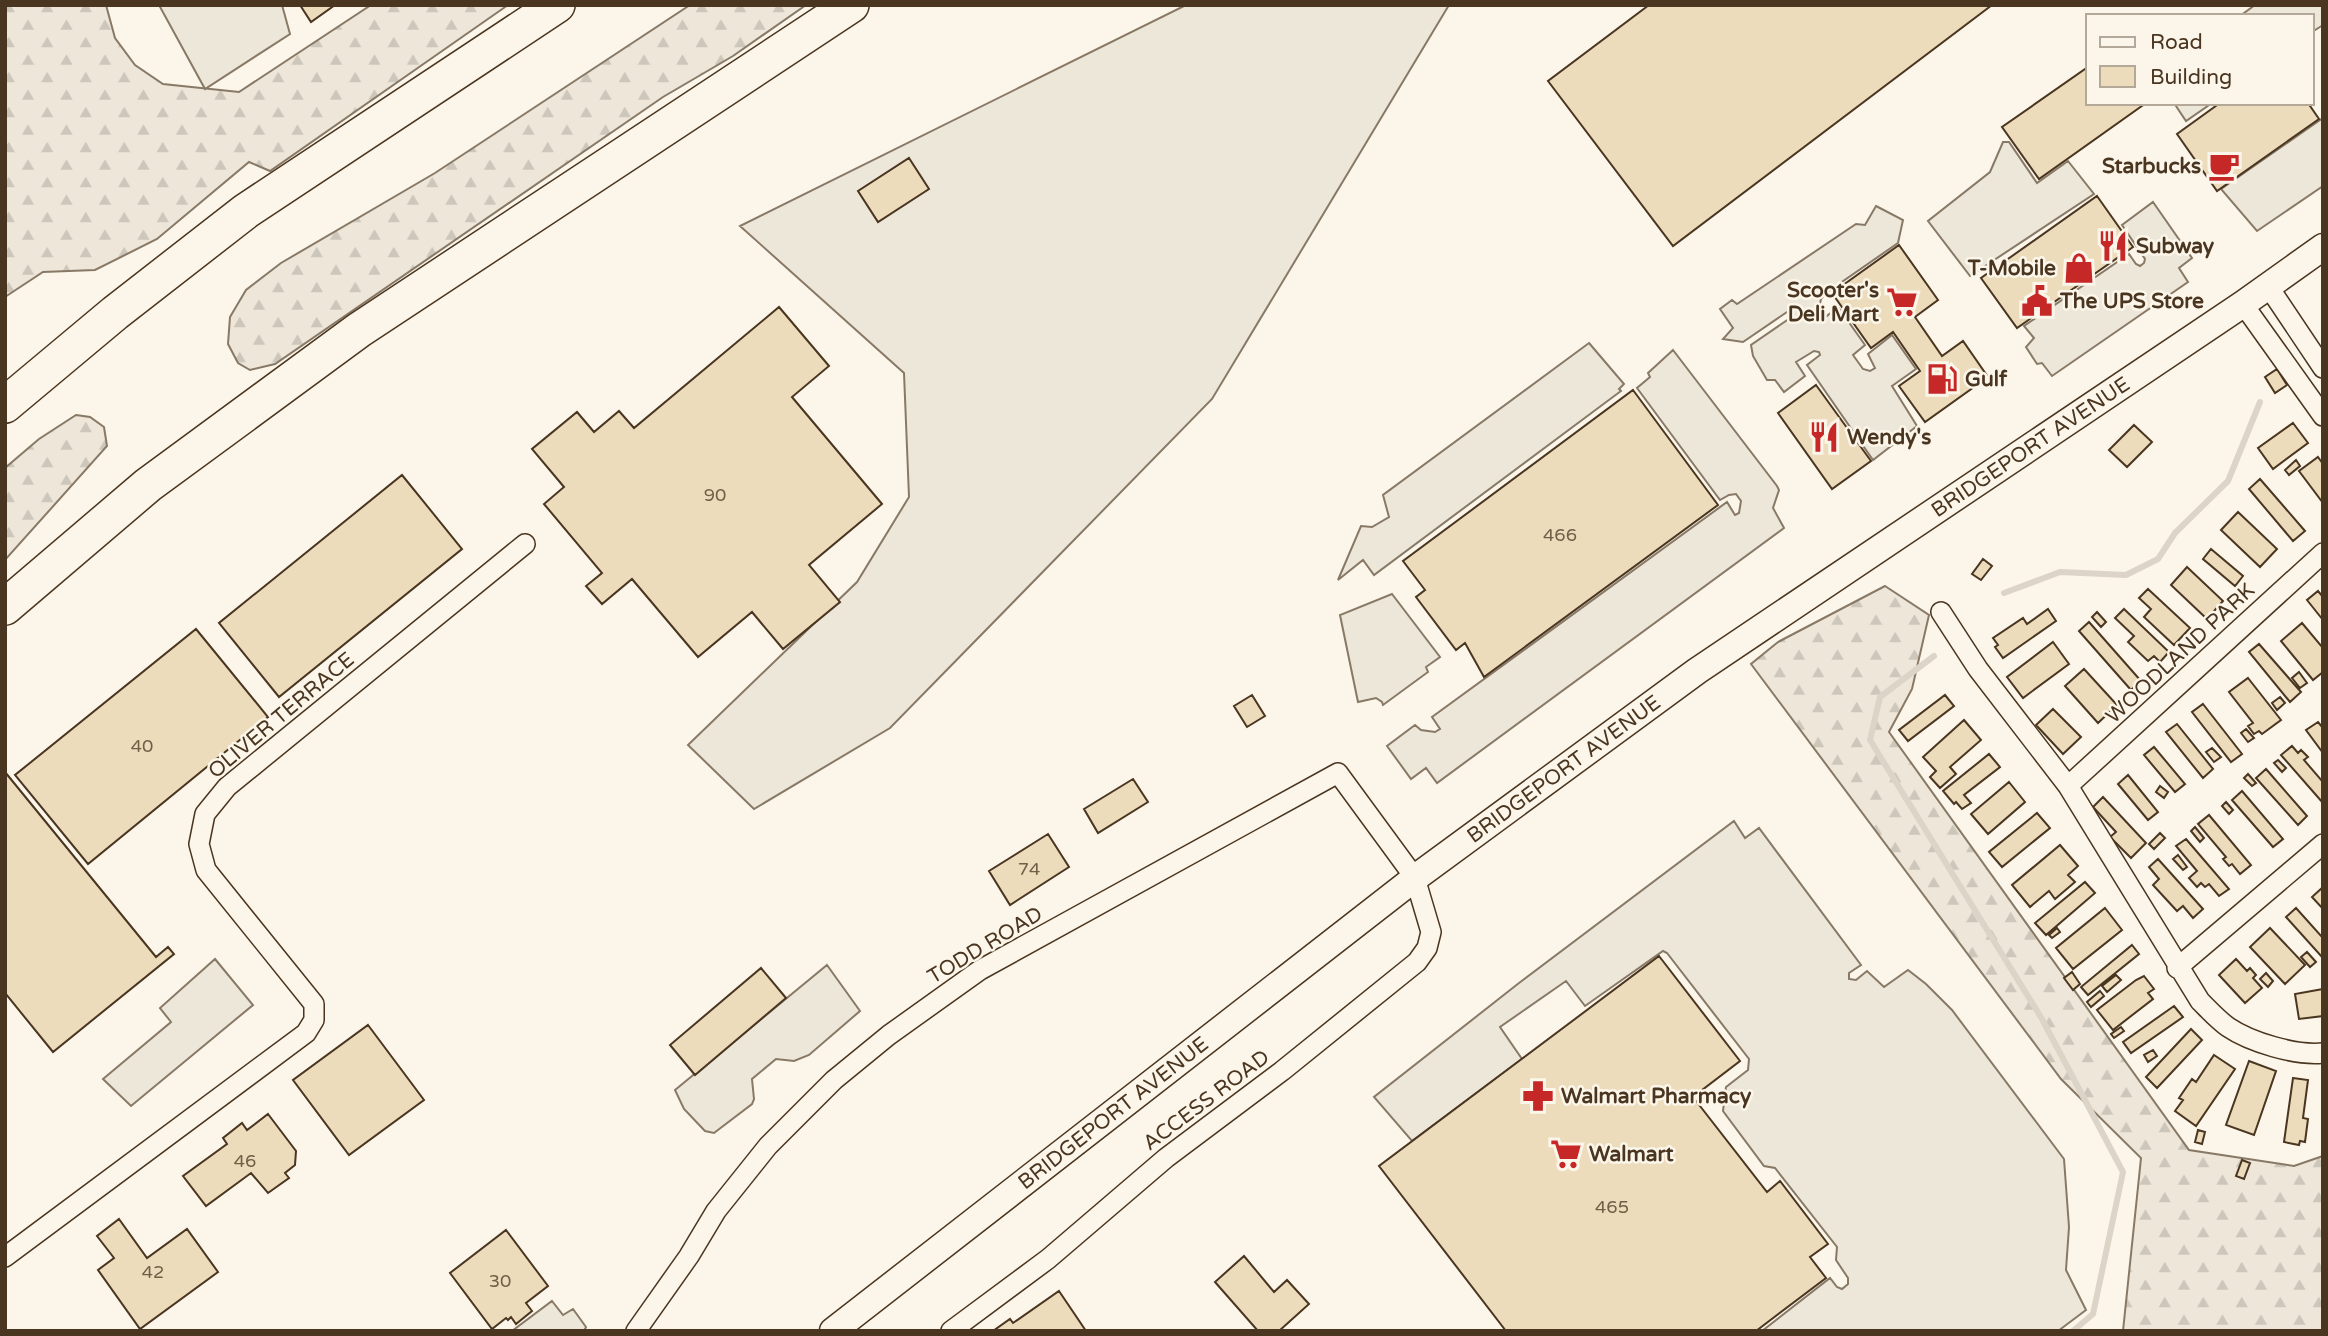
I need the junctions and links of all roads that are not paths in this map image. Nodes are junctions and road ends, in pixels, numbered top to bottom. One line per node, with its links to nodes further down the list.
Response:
1 (557, 5): 7 (highway)
2 (851, 5): 11 (highway)
3 (2323, 247): 4 (main road, BRIDGEPORT AVENUE)
4 (2268, 286): 5 (main road, BRIDGEPORT AVENUE); 6 (street)
5 (2243, 304): 8 (street); 15 (main road, BRIDGEPORT AVENUE)
6 (2323, 368)
7 (5, 405)
8 (2323, 416)
9 (525, 544): 18 (street, OLIVER TERRACE)
10 (2323, 553): 13 (street, WOODLAND PARK)
11 (5, 607)
12 (1941, 612): 13 (street)
13 (2068, 786): 16 (street)
14 (2323, 844): 16 (street)
15 (1415, 878): 19 (street, TODD ROAD); 20 (main road, BRIDGEPORT AVENUE); 21 (street, ACCESS ROAD)
16 (2177, 968): 17 (street)
17 (2323, 1053)
18 (5, 1257)
19 (636, 1331)
20 (832, 1331)
21 (951, 1331)

